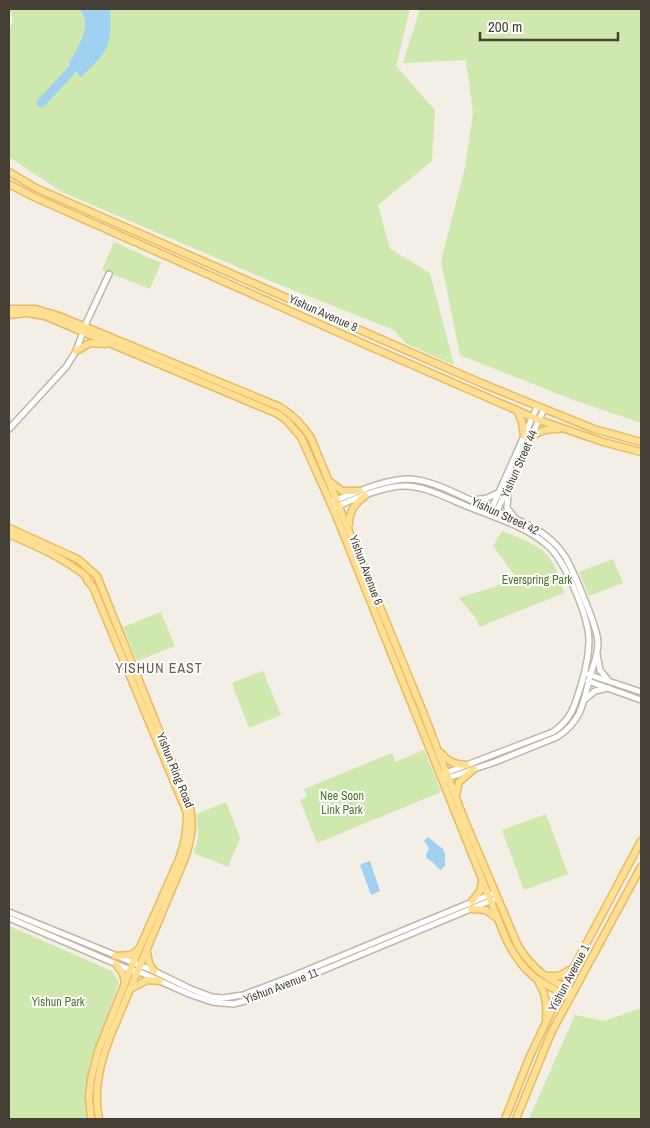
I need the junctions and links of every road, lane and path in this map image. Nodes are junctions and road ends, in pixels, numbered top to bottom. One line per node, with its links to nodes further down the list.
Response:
1 (9, 172): 10 (main road, Yishun Avenue 8)
2 (9, 184): 11 (main road, Yishun Avenue 8)
3 (109, 274): 6 (street)
4 (9, 309): 6 (main road, Yishun Avenue 6)
5 (9, 315): 6 (main road, Yishun Avenue 6)
6 (84, 329): 7 (main road, Yishun Avenue 6); 8 (street); 9 (main road, Yishun Avenue 6)
7 (112, 344): 8 (main road); 9 (main road, Yishun Avenue 6)
8 (76, 351): 13 (street)
9 (187, 373): 18 (main road, Yishun Avenue 6); 23 (main road, Yishun Avenue 6)
10 (541, 408): 12 (street, Yishun Street 44); 16 (main road, Yishun Avenue 8)
11 (517, 410): 12 (main road, Yishun Avenue 8); 15 (main road)
12 (536, 418): 14 (main road, Yishun Avenue 8); 15 (street, Yishun Street 44)
13 (9, 429)
14 (563, 429): 15 (main road); 17 (main road, Yishun Avenue 8)
15 (527, 437): 19 (street, Yishun Street 44); 20 (street, Yishun Street 44)
16 (641, 442)
17 (641, 452)
18 (328, 478): 21 (main road); 23 (main road, Yishun Avenue 6)
19 (508, 489): 24 (street, Yishun Street 44); 27 (street)
20 (499, 492): 22 (street); 24 (street, Yishun Street 44)
21 (362, 494): 22 (street, Yishun Street 42); 23 (street, Yishun Street 42); 25 (street, Yishun Street 42); 28 (main road)
22 (470, 500): 24 (street, Yishun Street 42)
23 (335, 504): 28 (main road, Yishun Avenue 6); 42 (main road, Yishun Avenue 6)
24 (494, 510): 25 (street, Yishun Street 44); 26 (street, Yishun Street 44); 27 (street, Yishun Street 42)
25 (488, 515): 26 (street, Yishun Street 42)
26 (494, 518): 34 (street, Yishun Street 42)
27 (516, 519): 32 (street, Yishun Street 42)
28 (349, 527): 41 (main road, Yishun Avenue 6)
29 (9, 528): 31 (main road, Yishun Ring Road)
30 (9, 534): 31 (main road, Yishun Ring Road)
31 (90, 575): 58 (main road, Yishun Ring Road)
32 (596, 654): 33 (street, Yishun Street 42); 36 (street)
33 (590, 675): 34 (street); 35 (street, Yishun Street 42); 36 (street)
34 (583, 676): 35 (street); 44 (street, Yishun Street 42)
35 (589, 682): 37 (street); 40 (street, Yishun Street 42)
36 (609, 682): 38 (street)
37 (609, 688): 39 (street); 40 (street)
38 (641, 692)
39 (641, 700)
40 (584, 701): 45 (street, Yishun Street 42)
41 (423, 712): 42 (main road); 43 (main road, Yishun Avenue 6)
42 (422, 729): 46 (main road, Yishun Avenue 6)
43 (437, 748): 44 (main road); 46 (main road, Yishun Avenue 6)
44 (466, 765): 46 (street, Yishun Street 42)
45 (474, 769): 46 (street, Yishun Street 42); 47 (main road)
46 (445, 777): 47 (main road, Yishun Avenue 6); 50 (main road, Yishun Avenue 6)
47 (456, 797): 51 (main road, Yishun Avenue 6)
48 (641, 841): 64 (main road, Yishun Avenue 1)
49 (641, 867): 72 (main road, Yishun Avenue 1)
50 (482, 878): 51 (main road, Yishun Avenue 6); 52 (main road)
51 (493, 897): 52 (street, Yishun Avenue 11); 56 (main road, Yishun Avenue 6); 67 (main road, Yishun Avenue 6)
52 (472, 905): 54 (street, Yishun Avenue 11); 56 (main road)
53 (9, 912): 57 (street, Yishun Avenue 11)
54 (452, 913): 66 (street, Yishun Avenue 11); 68 (street, Yishun Avenue 11)
55 (9, 918): 57 (street, Yishun Avenue 11)
56 (499, 920): 67 (main road, Yishun Avenue 6)
57 (60, 936): 59 (street, Yishun Avenue 11); 61 (street, Yishun Avenue 11)
58 (144, 949): 60 (main road); 63 (main road, Yishun Ring Road); 65 (main road, Yishun Ring Road); 66 (main road)
59 (106, 952): 60 (street, Yishun Avenue 11); 61 (street)
60 (115, 956): 63 (street, Yishun Avenue 11)
61 (107, 959): 62 (street, Yishun Avenue 11)
62 (116, 964): 63 (street, Yishun Avenue 11); 69 (main road)
63 (132, 966): 65 (street, Yishun Avenue 11); 69 (main road, Yishun Ring Road)
64 (575, 967): 67 (main road); 71 (main road, Yishun Avenue 1)
65 (140, 969): 66 (street, Yishun Avenue 11); 68 (street, Yishun Avenue 11); 70 (main road, Yishun Ring Road)
66 (154, 971)
67 (540, 978): 71 (main road, Yishun Avenue 6); 73 (main road)
68 (160, 980): 70 (main road)
69 (125, 984): 76 (main road, Yishun Ring Road)
70 (132, 988): 77 (main road, Yishun Ring Road)
71 (562, 990): 72 (main road, Yishun Avenue 6); 73 (main road, Yishun Avenue 1)
72 (571, 994): 74 (main road, Yishun Avenue 1)
73 (546, 1022): 75 (main road, Yishun Avenue 1)
74 (535, 1075): 75 (main road); 79 (main road, Yishun Avenue 1)
75 (521, 1081): 78 (main road, Yishun Avenue 1)
76 (91, 1119)
77 (99, 1119)
78 (505, 1119)
79 (516, 1119)

